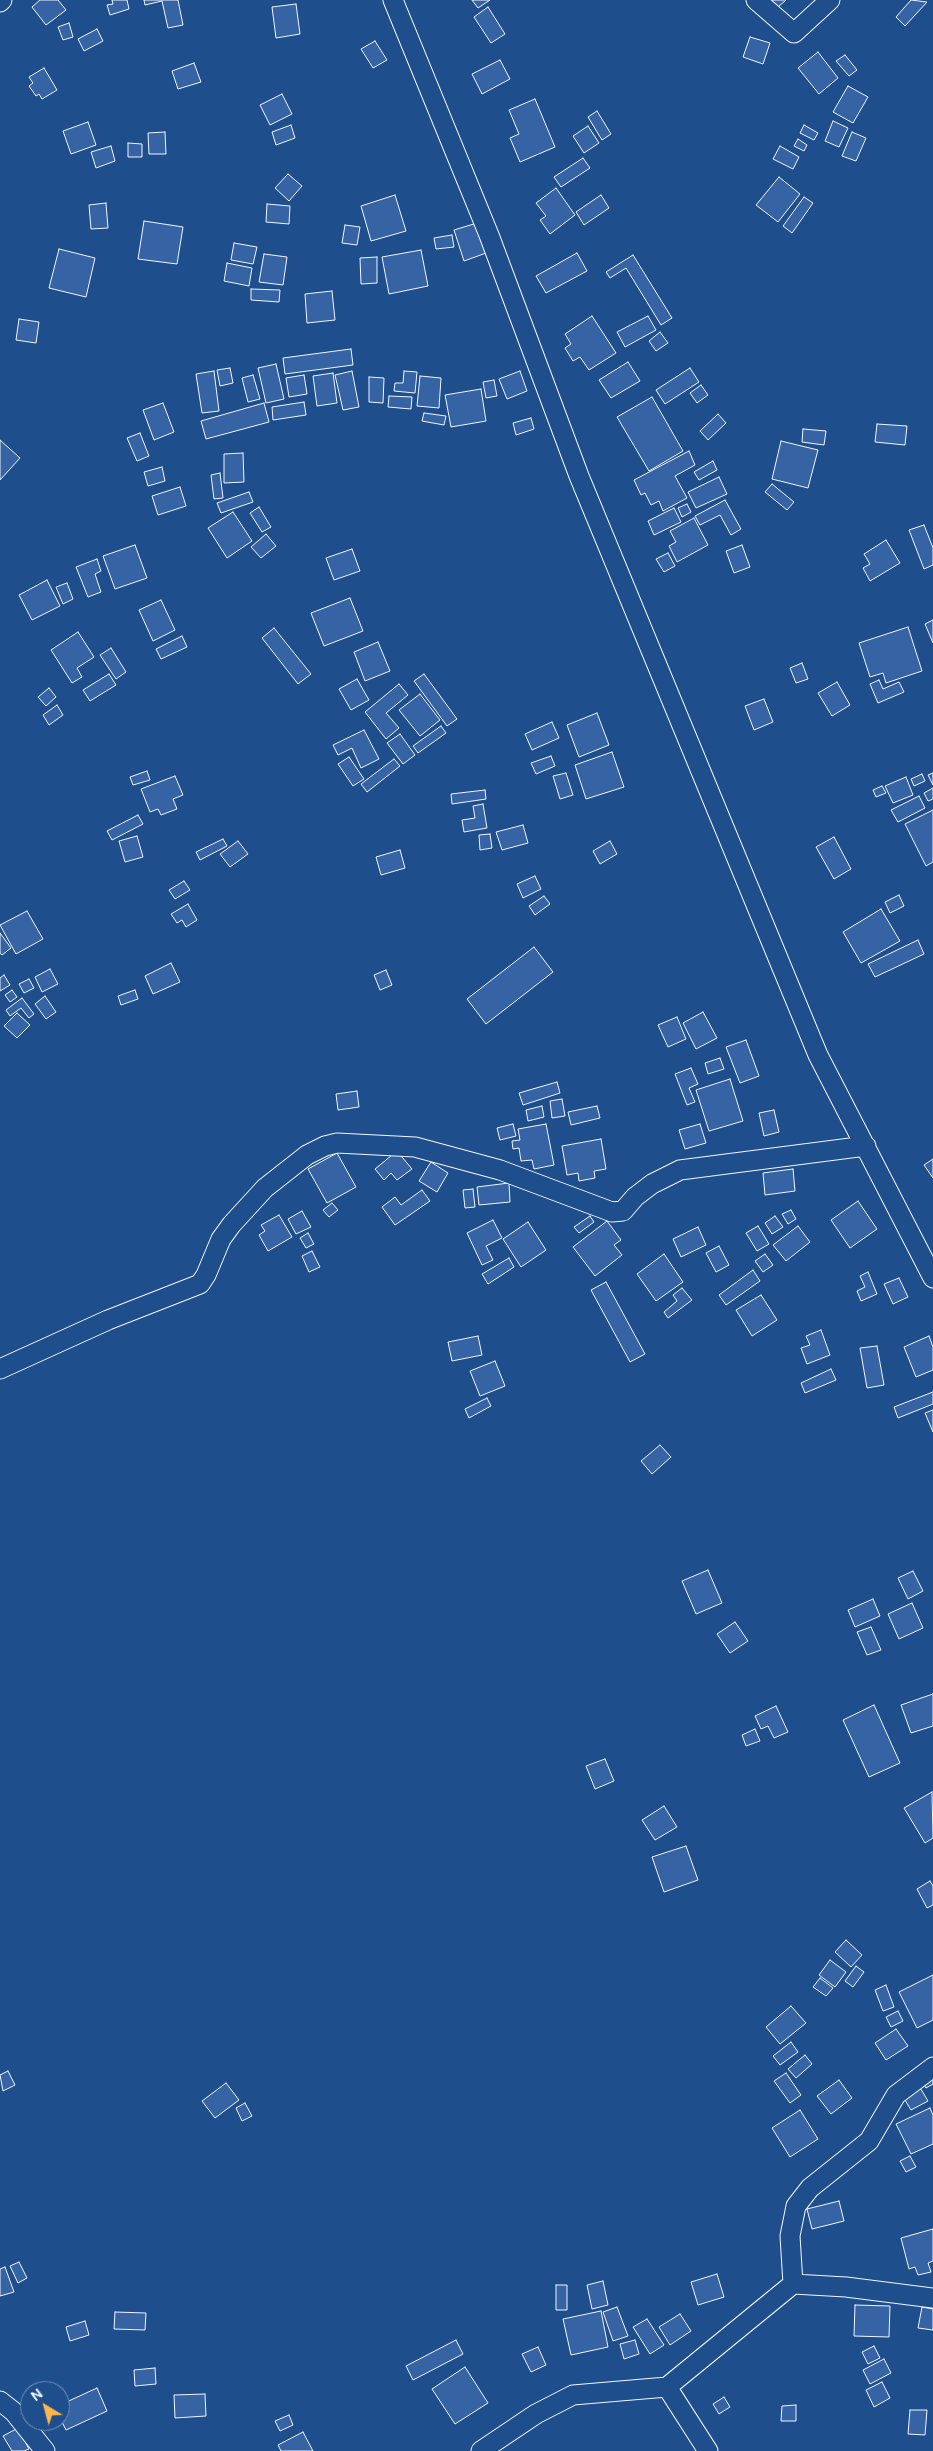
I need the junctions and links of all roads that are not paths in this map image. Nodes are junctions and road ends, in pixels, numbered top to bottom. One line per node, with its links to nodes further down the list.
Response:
1 (756, 0): 2 (street)
2 (830, 0)
3 (396, 1): 4 (street)
4 (866, 1146): 5 (street); 6 (street)
5 (933, 1278)
6 (0, 1369)
7 (933, 2067): 8 (street)
8 (793, 2284): 9 (street); 10 (street)
9 (933, 2298)
10 (668, 2386): 13 (street); 14 (street)
11 (0, 2401): 12 (street)
12 (45, 2451)
13 (481, 2451)
14 (708, 2451)

